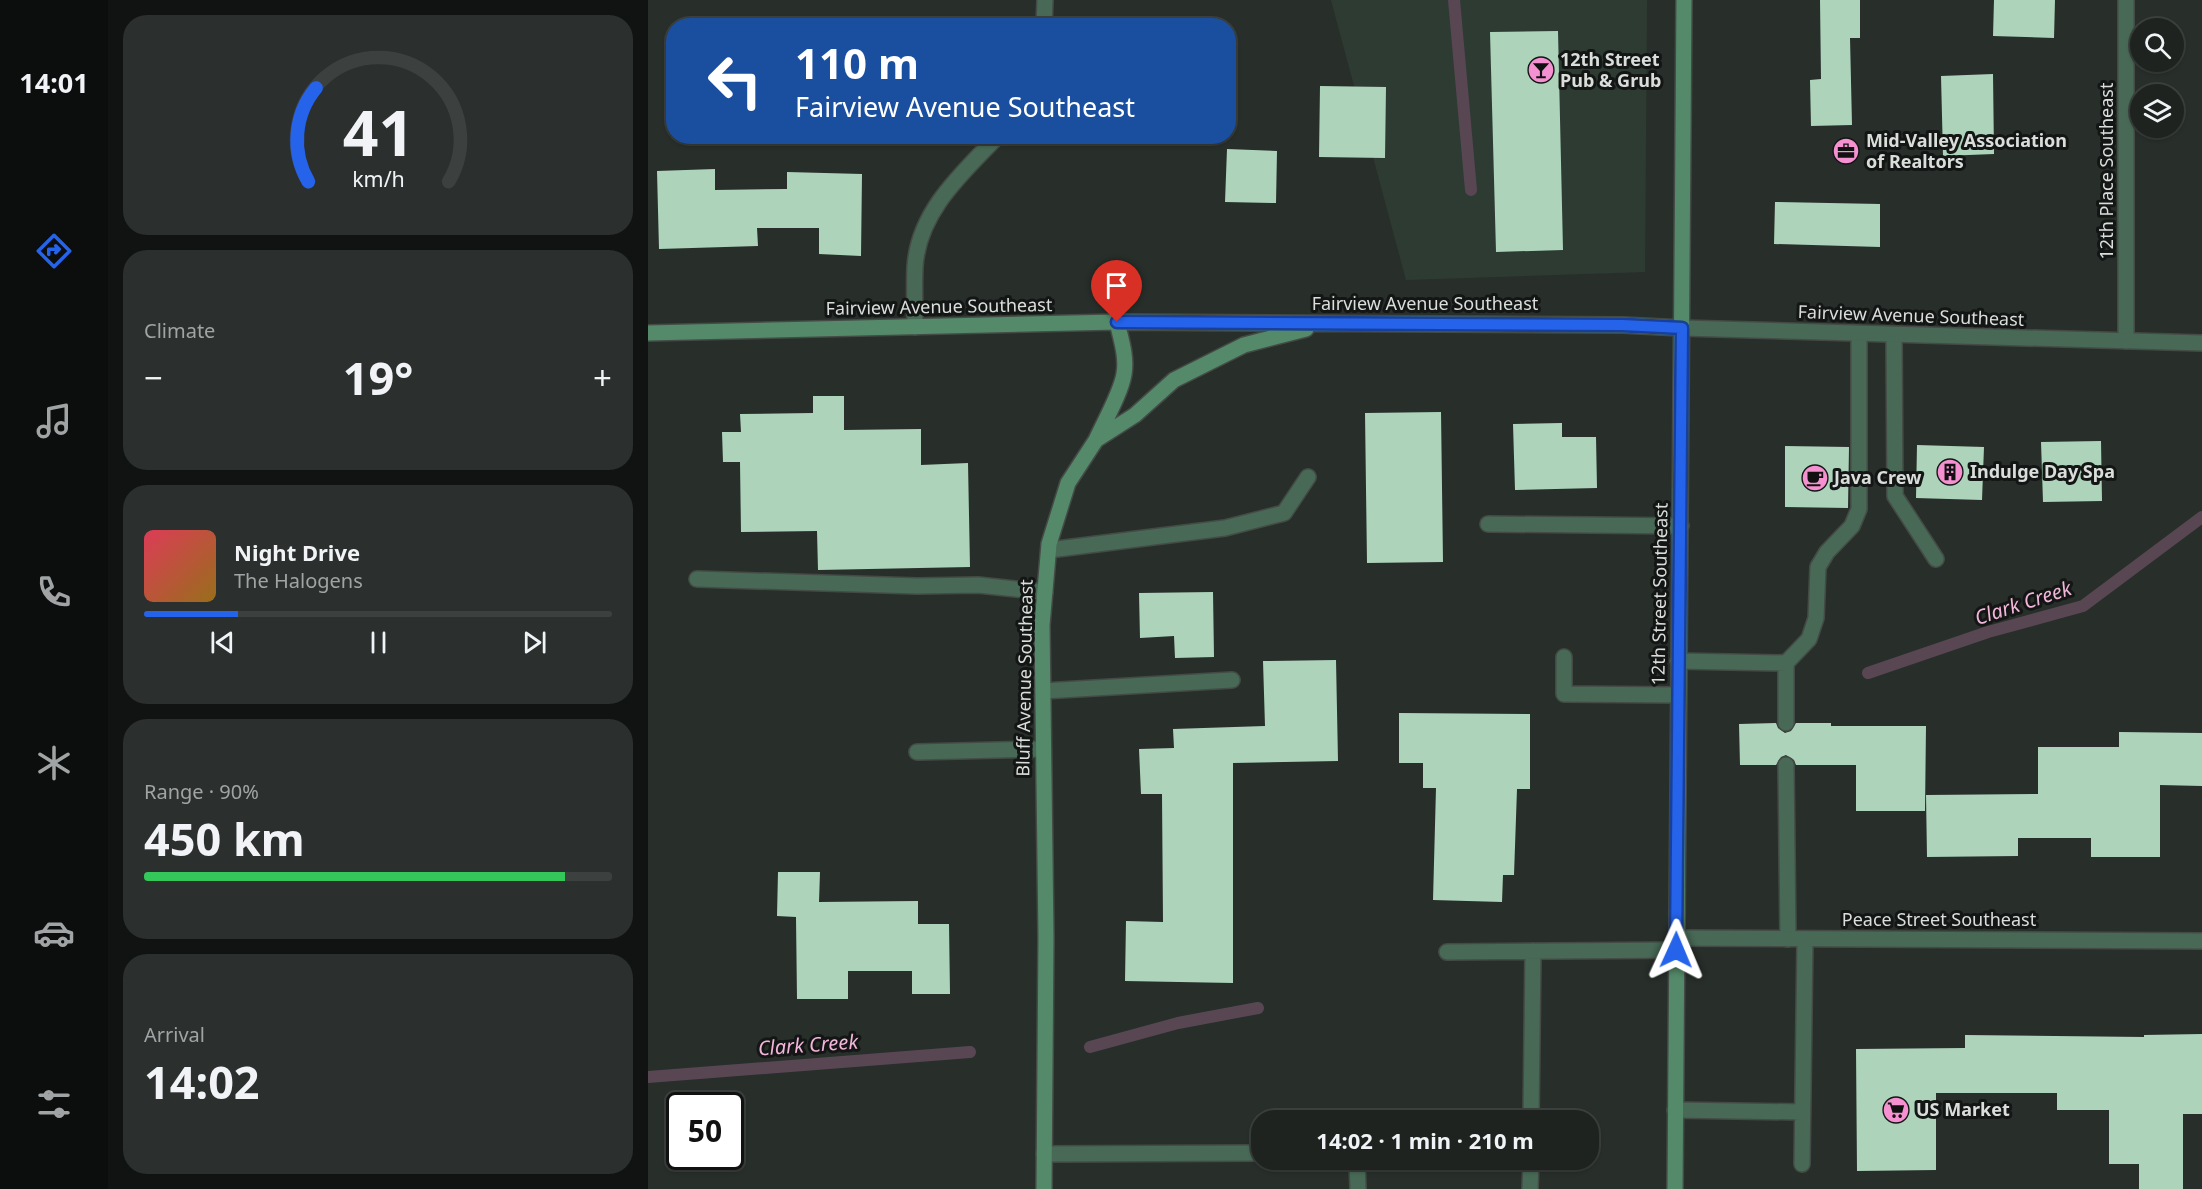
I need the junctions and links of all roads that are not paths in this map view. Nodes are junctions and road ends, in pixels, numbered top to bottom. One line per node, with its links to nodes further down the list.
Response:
1 (1045, 0): 4 (street)
2 (1684, 0): 9 (main road, 12th Street Southeast)
3 (2126, 0): 13 (street, 12th Place Southeast)
4 (1044, 18)
5 (990, 144): 8 (street)
6 (1117, 322): 7 (main road, Fairview Avenue Southeast); 8 (main road, Fairview Avenue Southeast); 15 (main road)
7 (1326, 323): 9 (main road, Fairview Avenue Southeast); 15 (main road, Bluff Avenue Southeast)
8 (915, 327): 10 (main road, Fairview Avenue Southeast)
9 (1682, 328): 11 (street, Fairview Avenue Southeast); 18 (main road, 12th Street Southeast)
10 (648, 333)
11 (1859, 334): 12 (street, Fairview Avenue Southeast); 25 (street)
12 (1894, 335): 13 (street, Fairview Avenue Southeast); 20 (street)
13 (2126, 341): 14 (street, Fairview Avenue Southeast)
14 (2202, 343)
15 (1096, 440): 19 (main road, Bluff Avenue Southeast)
16 (1308, 477): 19 (street)
17 (1488, 524): 18 (street)
18 (1681, 526): 24 (main road, 12th Street Southeast)
19 (1049, 550): 22 (main road, Bluff Avenue Southeast)
20 (1936, 559)
21 (697, 579): 22 (street)
22 (1045, 592): 27 (main road, Bluff Avenue Southeast)
23 (1564, 657): 28 (street)
24 (1678, 661): 25 (street); 28 (main road, 12th Street Southeast)
25 (1786, 663): 29 (street)
26 (1232, 680): 27 (street)
27 (1042, 691): 30 (main road, Bluff Avenue Southeast)
28 (1678, 695): 36 (main road, 12th Street Southeast)
29 (1786, 723)
30 (1043, 749): 31 (street); 43 (main road, Bluff Avenue Southeast)
31 (917, 752)
32 (1786, 765): 33 (street)
33 (1788, 939): 34 (street, Peace Street Southeast); 36 (street, Peace Street Southeast)
34 (1805, 939): 35 (street, Peace Street Southeast); 41 (street)
35 (2202, 942)
36 (1676, 944): 37 (street, Peace Street Southeast); 40 (main road, 12th Street Southeast)
37 (1533, 951): 38 (street, Peace Street Southeast); 39 (street)
38 (1448, 952)
39 (1531, 1110)
40 (1676, 1110): 41 (street); 50 (main road, 12th Street Southeast)
41 (1802, 1112): 44 (street)
42 (1251, 1153): 43 (street)
43 (1044, 1154): 47 (main road, Bluff Avenue Southeast)
44 (1802, 1164)
45 (1357, 1170): 48 (street)
46 (1531, 1170): 49 (street)
47 (1044, 1189)
48 (1358, 1189)
49 (1530, 1189)
50 (1675, 1189)

